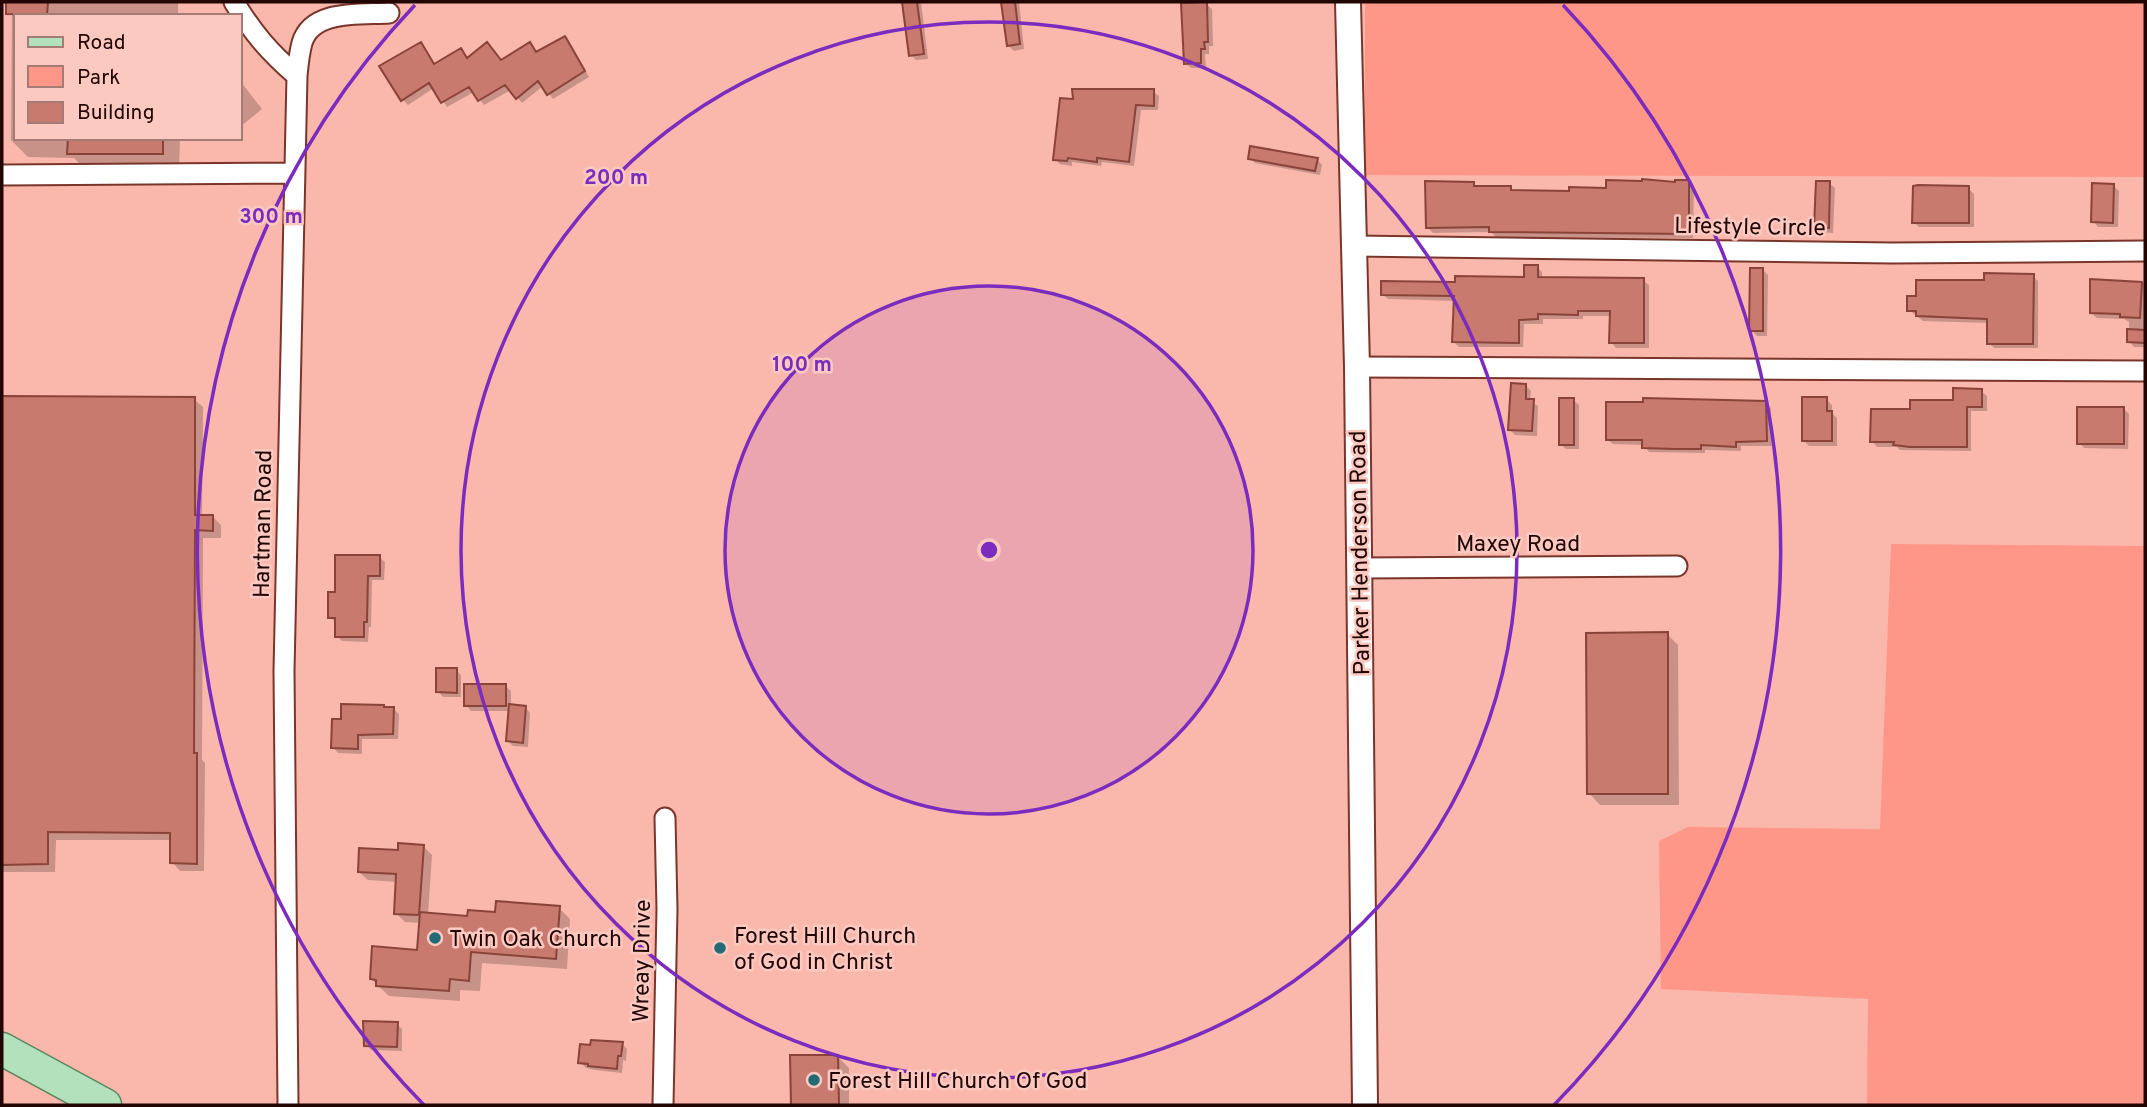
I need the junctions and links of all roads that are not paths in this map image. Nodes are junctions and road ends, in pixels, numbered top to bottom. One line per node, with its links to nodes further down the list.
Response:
1 (1348, 2): 7 (street, Parker Henderson Road)
2 (389, 13): 4 (street, Hartman Road)
3 (242, 15): 4 (street)
4 (297, 76): 5 (street, Hartman Road)
5 (293, 173): 6 (street); 16 (street, Hartman Road)
6 (2, 175)
7 (1354, 246): 8 (street, Lifestyle Circle); 9 (street, Parker Henderson Road)
8 (2145, 251)
9 (1357, 367): 10 (street); 12 (street, Parker Henderson Road)
10 (2145, 371)
11 (1677, 566): 12 (street, Maxey Road)
12 (1359, 568): 18 (street, Parker Henderson Road)
13 (665, 818): 17 (street, Wreay Drive)
14 (2, 1049): 15 (main road)
15 (105, 1105)
16 (288, 1105)
17 (663, 1105)
18 (1365, 1105)

